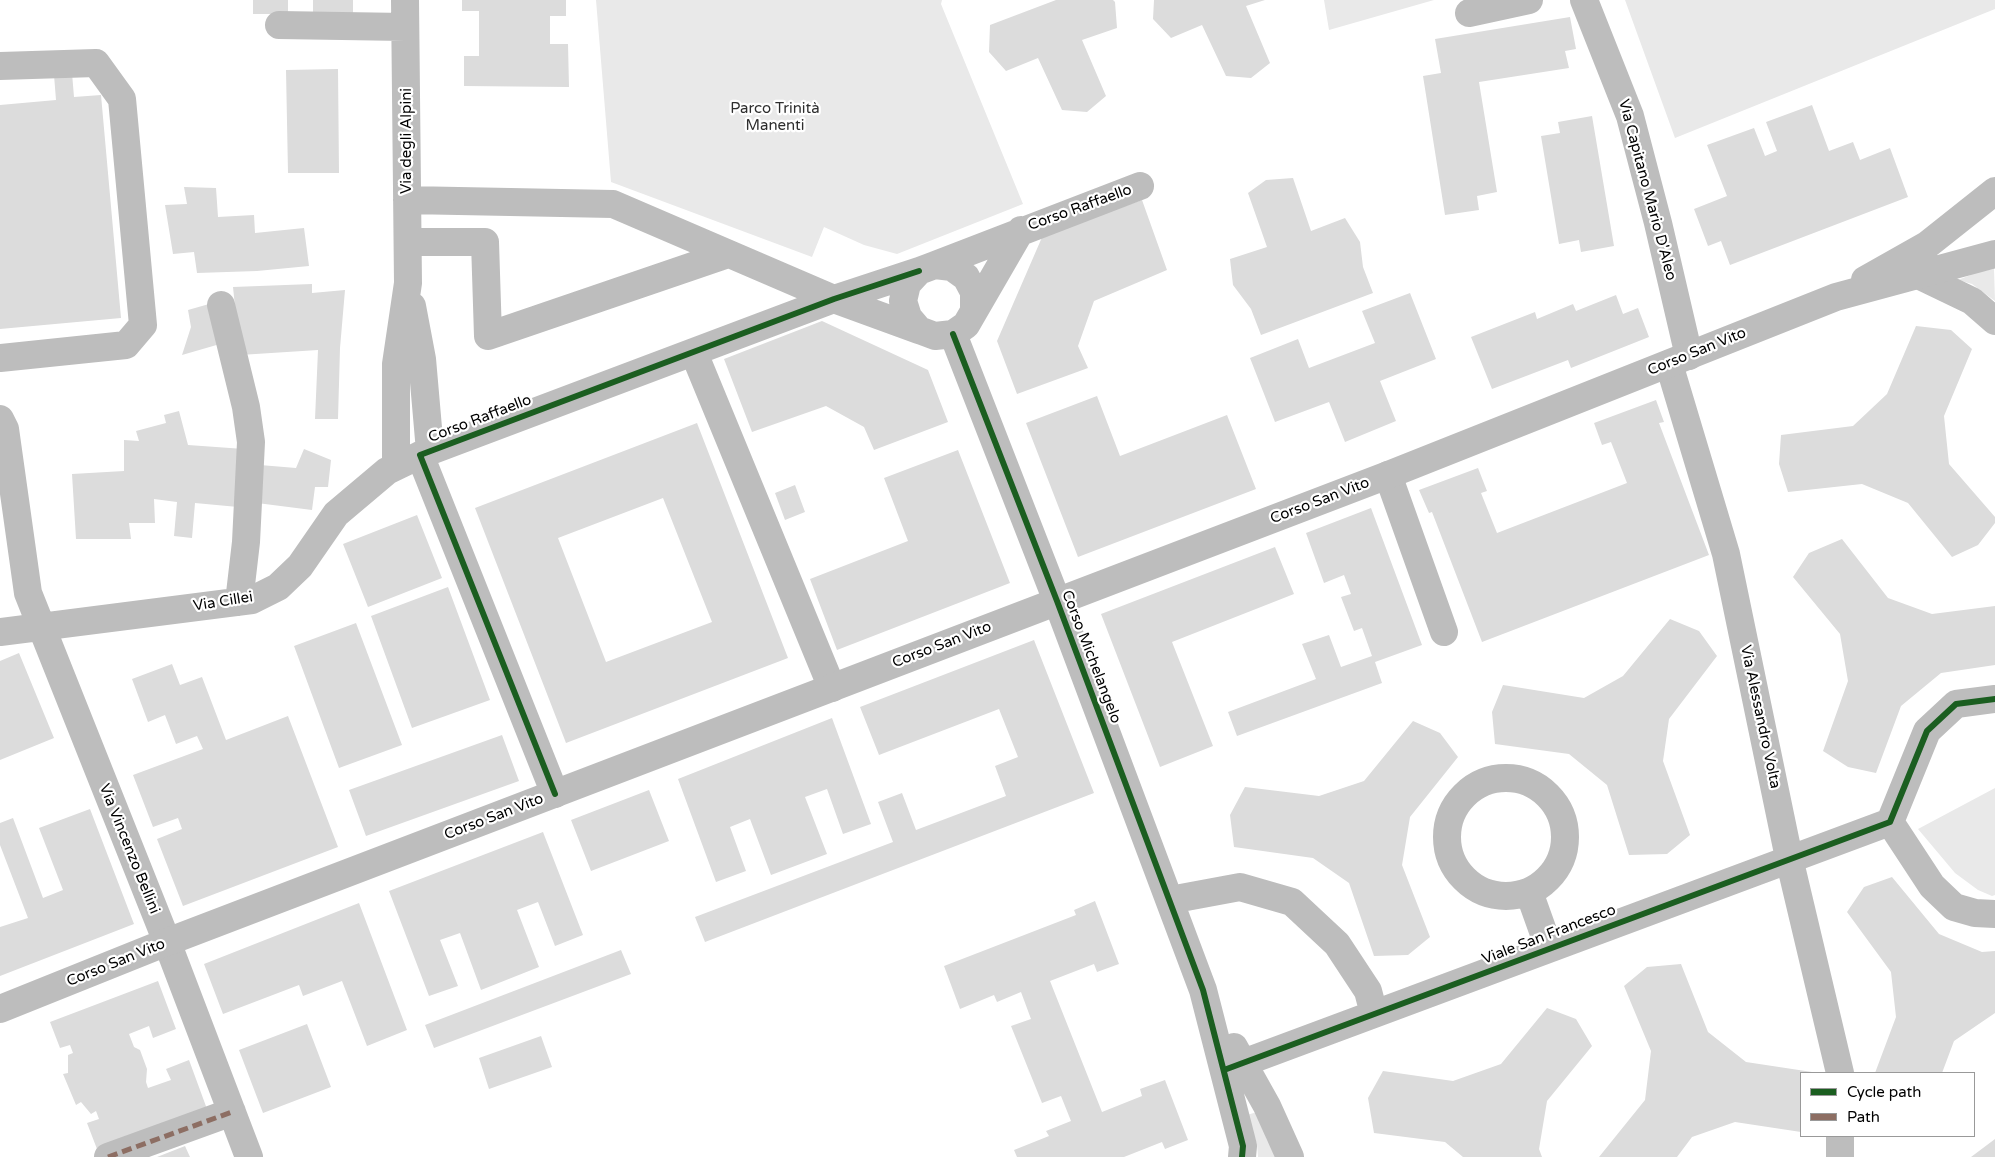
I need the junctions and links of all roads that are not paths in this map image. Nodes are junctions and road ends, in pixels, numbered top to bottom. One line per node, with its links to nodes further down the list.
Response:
1 (405, 0): 6 (street, Via degli Alpini)
2 (1528, 0): 4 (street)
3 (1584, 0): 29 (street, Via Capitano Mario D'Aleo)
4 (1469, 13)
5 (279, 25): 6 (street)
6 (405, 27): 10 (street, Via degli Alpini)
7 (0, 66): 28 (street)
8 (1140, 186): 12 (street, Corso Raffaello)
9 (1995, 191): 20 (street)
10 (407, 200): 11 (street); 13 (street, Via degli Alpini)
11 (484, 201): 14 (street); 15 (street)
12 (1021, 230): 17 (street, Corso Raffaello); 23 (street)
13 (408, 242): 14 (street); 19 (street, Via degli Alpini)
14 (485, 242): 15 (street)
15 (728, 254): 21 (street)
16 (1995, 254): 18 (street)
17 (927, 268): 21 (street, Corso Raffaello); 23 (street); 25 (street)
18 (1920, 276): 20 (street); 24 (street)
19 (408, 283): 31 (street); 31 (street)
20 (1836, 297): 29 (street, Corso San Vito)
21 (834, 299): 25 (street); 27 (street, Corso Raffaello)
22 (221, 305): 34 (street)
23 (974, 310): 26 (street)
24 (1995, 321)
25 (919, 330): 26 (street)
26 (953, 334): 33 (street, Corso Michelangelo)
27 (694, 353): 31 (street, Corso Raffaello); 38 (street)
28 (0, 358)
29 (1679, 360): 32 (street, Corso San Vito); 42 (street, Via Alessandro Volta)
30 (2, 424): 35 (street, Via Vincenzo Bellini)
31 (416, 458): 34 (street, Via Cillei); 40 (street, Corso Raffaello)
32 (1388, 475): 33 (street, Corso San Vito); 37 (street)
33 (1057, 601): 38 (street, Corso San Vito); 44 (street, Corso Michelangelo)
34 (239, 602): 35 (street, Via Cillei)
35 (40, 626): 36 (street, Via Cillei); 46 (street, Via Vincenzo Bellini)
36 (0, 632)
37 (1444, 632)
38 (832, 688): 40 (street, Corso San Vito)
39 (1995, 699): 41 (street)
40 (555, 794): 46 (street, Corso San Vito)
41 (1890, 822): 42 (street, Viale San Francesco); 45 (street)
42 (1789, 858): 47 (street, Viale San Francesco); 51 (street, Via Alessandro Volta)
43 (1529, 892): 43 (street); 47 (street)
44 (1170, 900): 49 (street); 50 (street, Corso Michelangelo)
45 (1995, 914)
46 (167, 942): 48 (street, Corso San Vito); 52 (street, Via Vincenzo Bellini)
47 (1550, 948): 49 (street, Viale San Francesco)
48 (0, 1009)
49 (1374, 1014): 50 (street, Viale San Francesco)
50 (1234, 1067): 56 (street); 57 (street)
51 (1840, 1072)
52 (232, 1112): 54 (street); 55 (street, Via Vincenzo Bellini)
53 (1840, 1137): 58 (street)
54 (108, 1157)
55 (249, 1157)
56 (1242, 1157)
57 (1290, 1157)
58 (1840, 1157)

